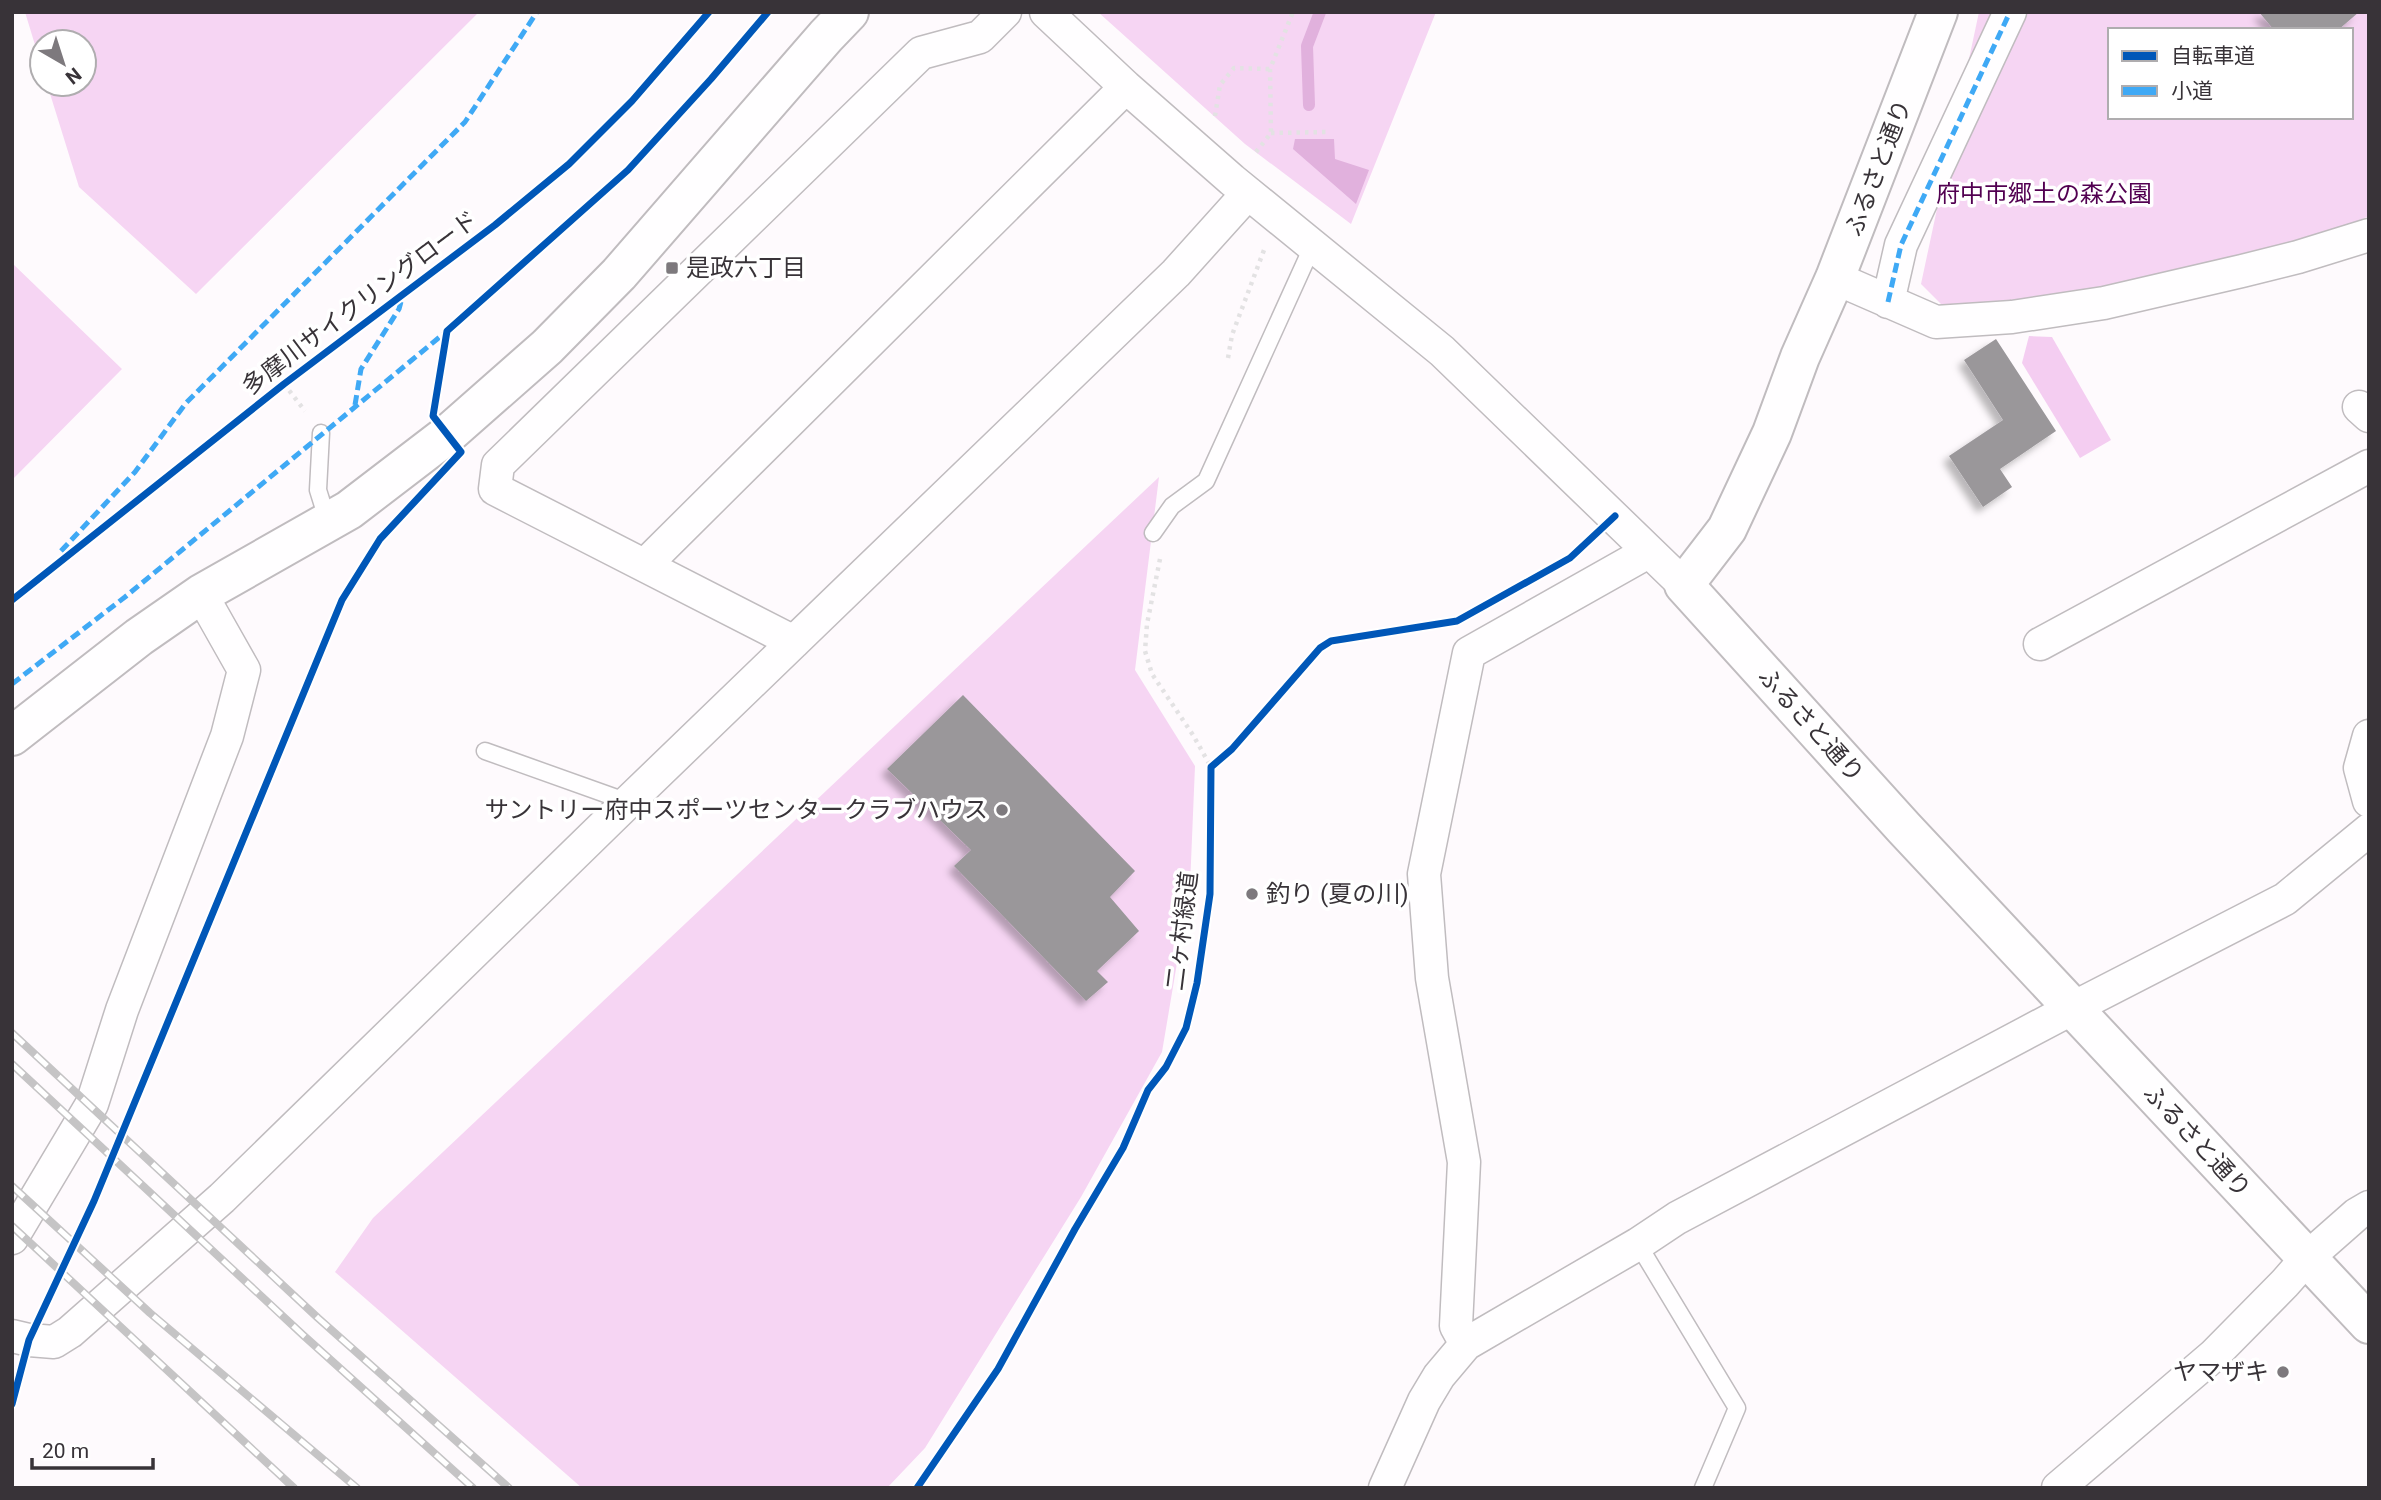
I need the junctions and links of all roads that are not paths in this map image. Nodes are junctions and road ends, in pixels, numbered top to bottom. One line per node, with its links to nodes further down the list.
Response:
1 (849, 12): 14 (street)
2 (1004, 12): 17 (street)
3 (1046, 12): 6 (street)
4 (1938, 12): 10 (street, ふるさと通り)
5 (2010, 12): 11 (street)
6 (1126, 87): 7 (street); 17 (street)
7 (1240, 186): 9 (street); 20 (street)
8 (2369, 235): 11 (street)
9 (1313, 245): 15 (lane); 16 (street)
10 (1835, 278): 11 (street); 18 (street, ふるさと通り)
11 (1888, 302)
12 (321, 433): 14 (lane)
13 (2369, 466): 21 (street)
14 (328, 522): 19 (street)
15 (1153, 533)
16 (1648, 552): 18 (street); 35 (street)
17 (645, 565): 20 (street)
18 (1684, 585): 28 (street, ふるさと通り)
19 (201, 594): 22 (street); 30 (street)
20 (794, 642): 25 (street)
21 (2040, 644)
22 (12, 736)
23 (2369, 736): 26 (street)
24 (485, 751): 25 (lane)
25 (628, 802): 34 (street)
26 (2369, 802)
27 (2369, 830): 28 (street)
28 (2073, 1008): 31 (street); 32 (street, ふるさと通り)
29 (2369, 1208): 32 (street)
30 (12, 1238)
31 (1638, 1244): 35 (street); 37 (lane)
32 (2307, 1258): 33 (street, ふるさと通り); 38 (street)
33 (2369, 1324)
34 (12, 1336)
35 (1466, 1344): 36 (street)
36 (1385, 1488)
37 (1703, 1488)
38 (2058, 1488)

